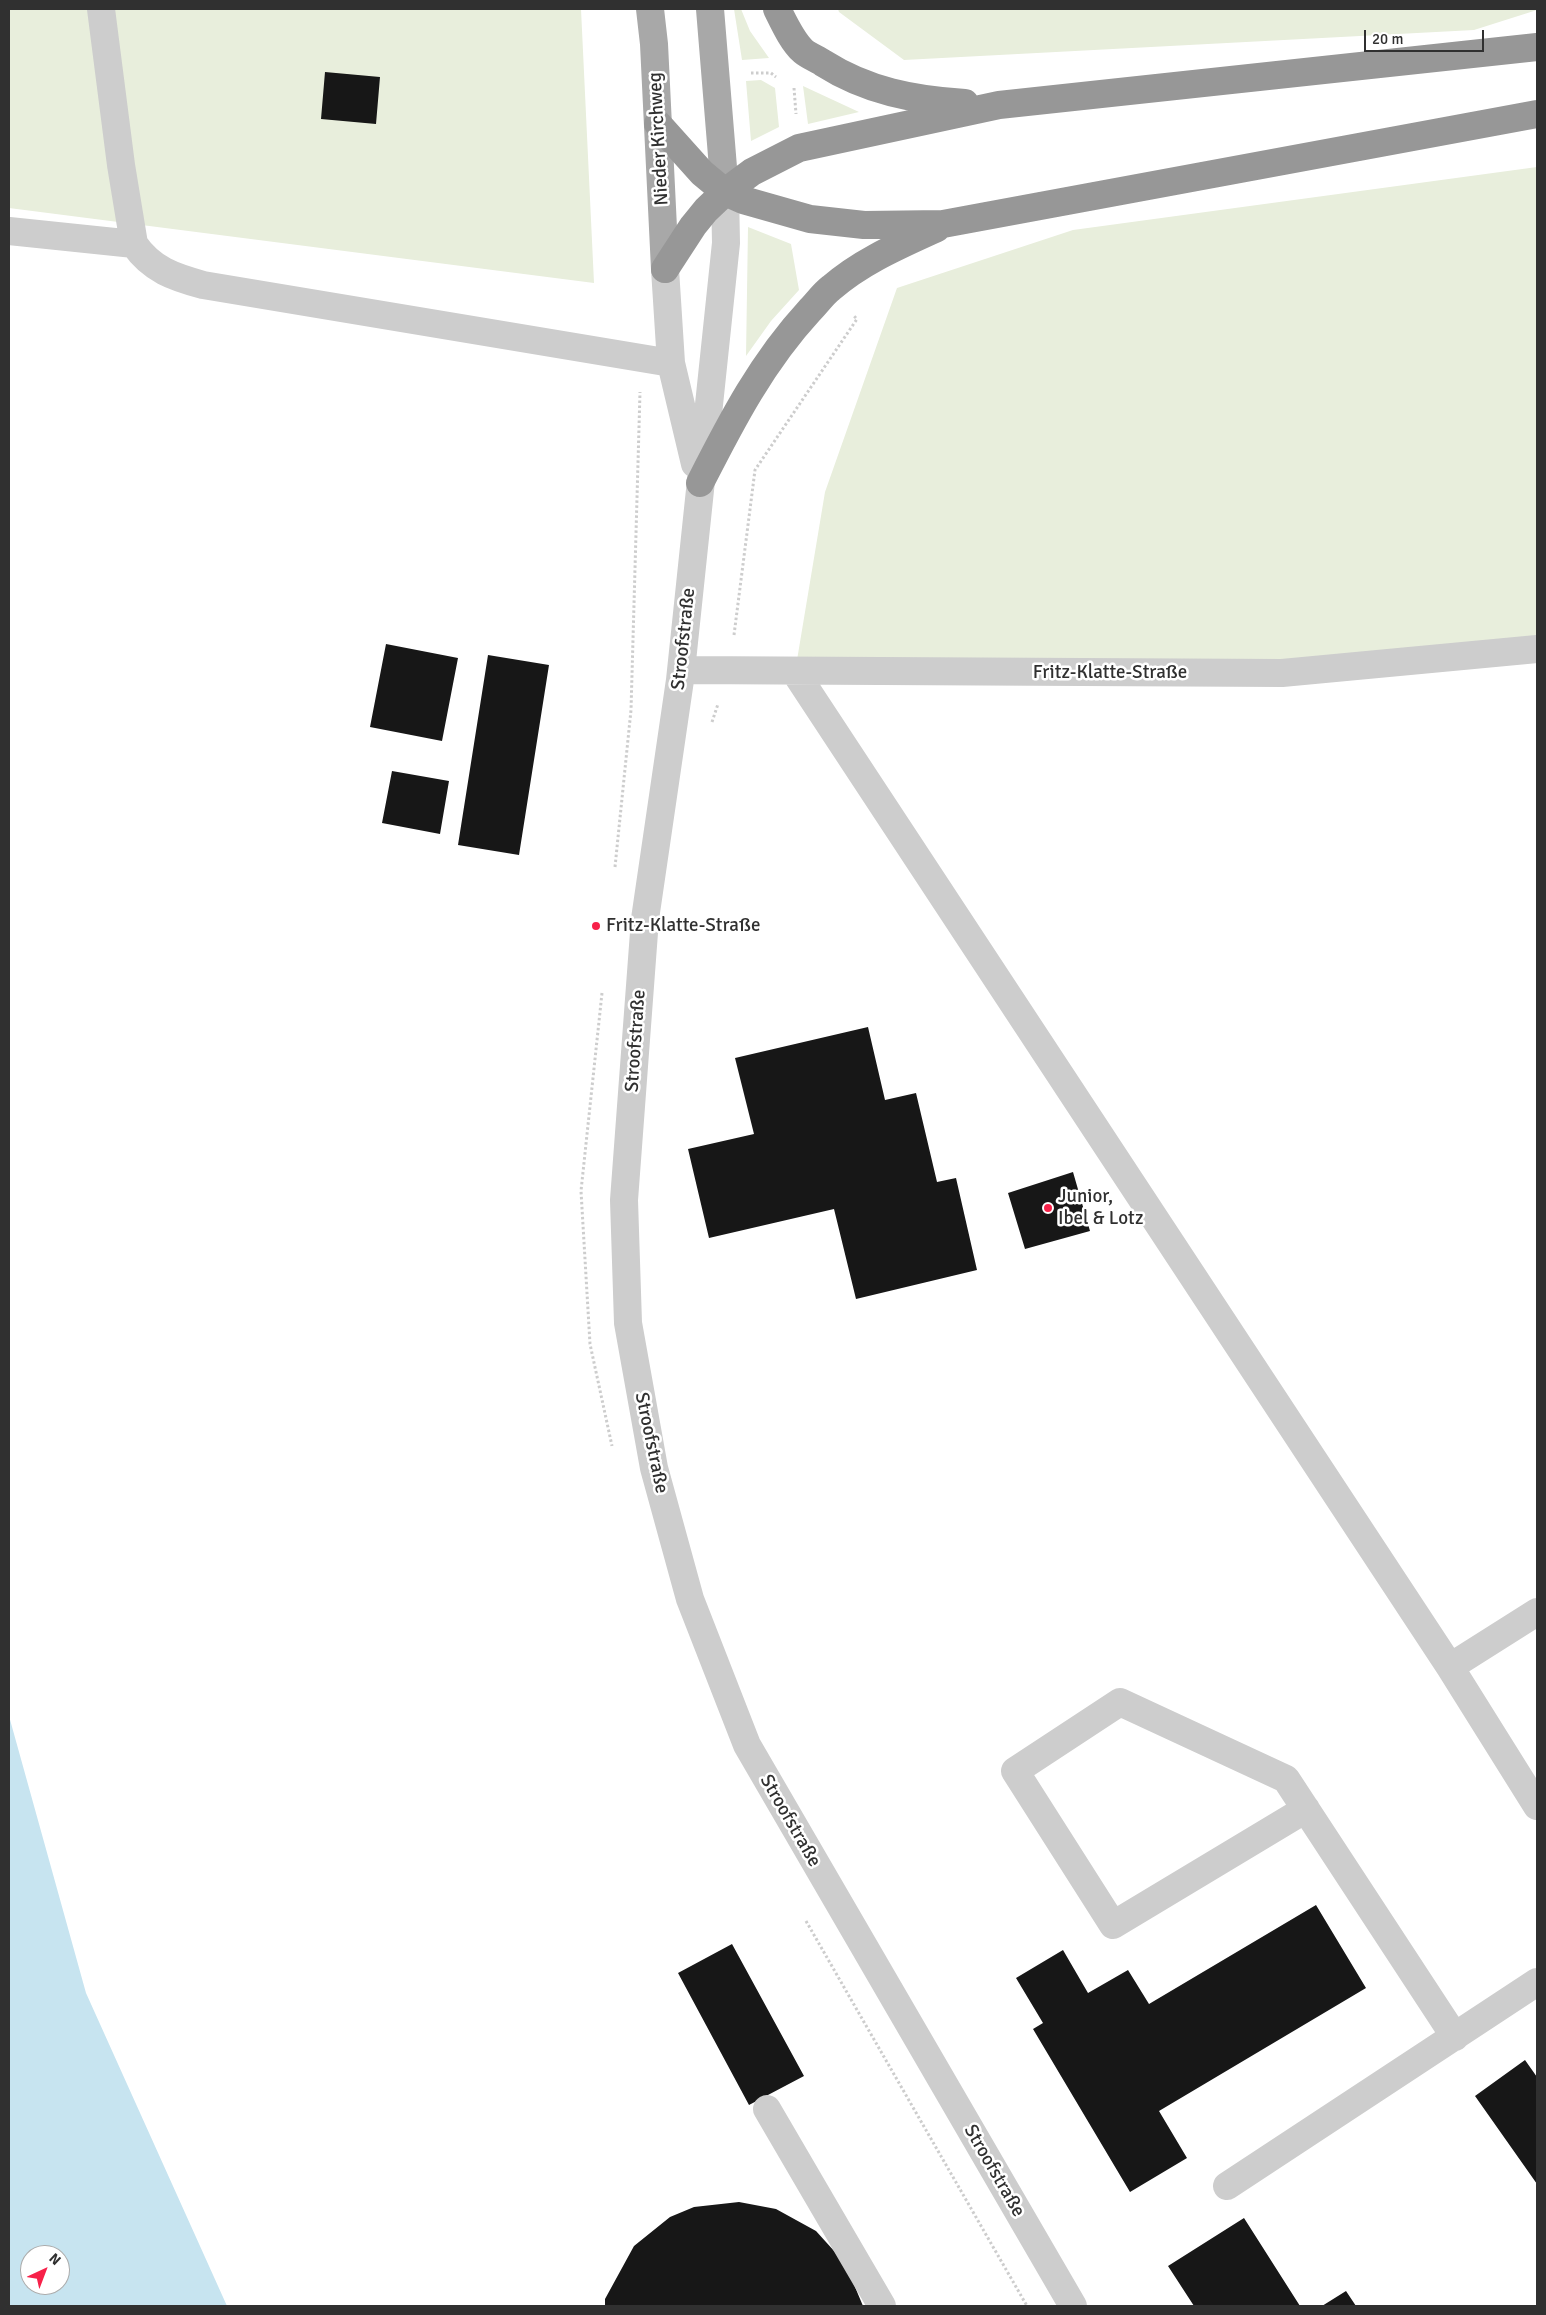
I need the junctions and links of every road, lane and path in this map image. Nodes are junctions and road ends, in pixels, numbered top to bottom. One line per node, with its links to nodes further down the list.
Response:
1 (101, 9): 16 (street)
2 (650, 9): 12 (main road, Nieder Kirchweg)
3 (710, 9): 13 (main road)
4 (777, 9): 9 (highway)
5 (1537, 47): 9 (highway)
6 (746, 73): 7 (path)
7 (778, 78)
8 (786, 84): 11 (path)
9 (999, 105): 13 (highway)
10 (1537, 114): 14 (highway)
11 (796, 120)
12 (658, 124): 13 (highway); 17 (main road, Nieder Kirchweg)
13 (725, 192): 14 (highway); 17 (highway); 21 (street, Stroofstraße)
14 (943, 224): 21 (highway)
15 (9, 231): 16 (street)
16 (134, 244): 19 (street)
17 (665, 269): 20 (street, Stroofstraße)
18 (851, 312): 24 (path)
19 (640, 359): 20 (street); 26 (path)
20 (671, 363): 21 (street, Stroofstraße)
21 (700, 483): 23 (street, Stroofstraße)
22 (1537, 650): 25 (street, Fritz-Klatte-Straße)
23 (681, 670): 24 (street, Fritz-Klatte-Straße); 40 (street, Stroofstraße)
24 (730, 671): 25 (street, Fritz-Klatte-Straße)
25 (795, 672): 30 (street)
26 (614, 877)
27 (602, 985): 28 (path)
28 (612, 1448)
29 (1537, 1612): 30 (street)
30 (1450, 1667): 31 (street)
31 (1537, 1806)
32 (1306, 1809): 32 (street); 35 (street)
33 (801, 1913): 39 (path)
34 (1537, 1982): 35 (street)
35 (1455, 2037): 37 (street)
36 (767, 2109): 38 (street)
37 (1227, 2186)
38 (882, 2306)
39 (1027, 2306)
40 (1073, 2306)

